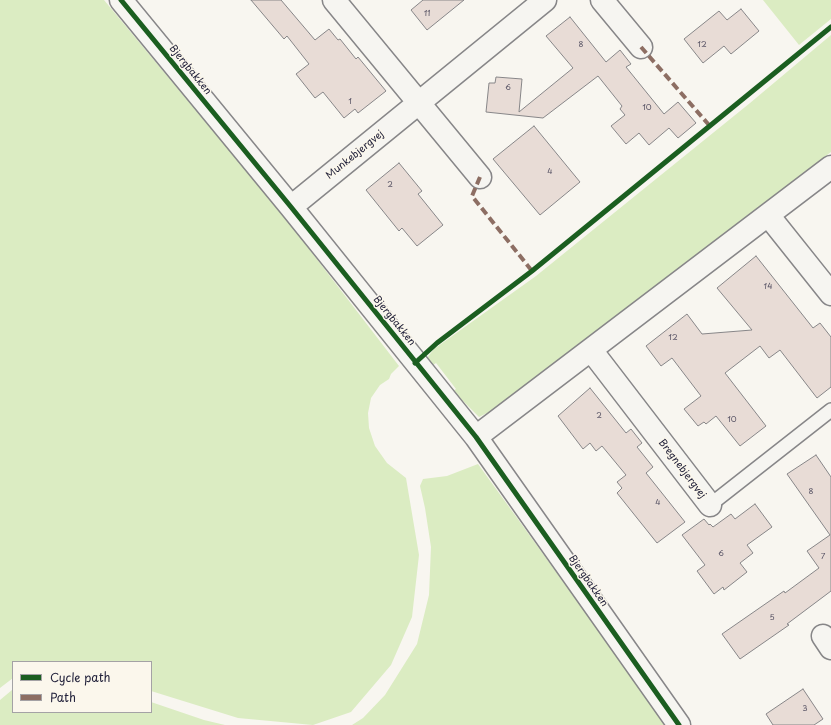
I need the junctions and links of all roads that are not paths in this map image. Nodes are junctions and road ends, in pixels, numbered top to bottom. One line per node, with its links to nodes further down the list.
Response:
1 (120, 0): 9 (street, Bjergbakken)
2 (334, 0): 6 (street)
3 (545, 0): 6 (street, Munkebjergvej)
4 (602, 0): 5 (street)
5 (641, 47)
6 (419, 103): 8 (street); 9 (street, Munkebjergvej)
7 (831, 167): 10 (street)
8 (480, 177)
9 (291, 207): 14 (street, Bjergbakken)
10 (768, 215): 11 (street); 12 (street)
11 (831, 294)
12 (591, 350): 14 (street); 15 (street, Bregnebjergvej)
13 (831, 410): 15 (lane, Bregnebjergvej)
14 (476, 437): 16 (street, Bjergbakken)
15 (710, 505)
16 (679, 725)

